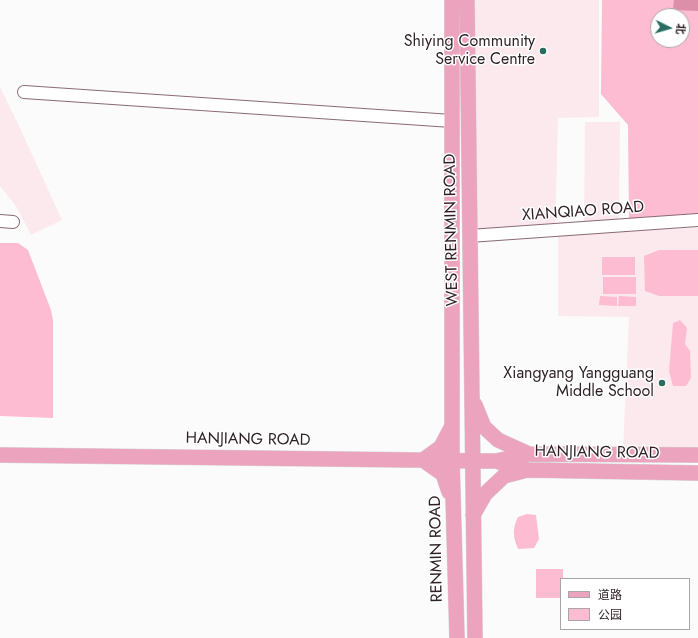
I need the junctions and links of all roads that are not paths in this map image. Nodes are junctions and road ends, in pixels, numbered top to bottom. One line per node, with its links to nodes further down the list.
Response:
1 (452, 0): 4 (main road, RENMIN ROAD)
2 (467, 0): 8 (main road, WEST RENMIN ROAD)
3 (24, 92): 4 (street)
4 (452, 121): 10 (main road, RENMIN ROAD)
5 (698, 220): 8 (street, XIANQIAO ROAD)
6 (0, 222): 7 (street)
7 (13, 222)
8 (469, 236): 9 (main road, WEST RENMIN ROAD)
9 (472, 396): 11 (main road); 16 (main road, WEST RENMIN ROAD)
10 (452, 425): 14 (main road); 15 (main road, RENMIN ROAD)
11 (529, 454): 13 (main road, HANJIANG ROAD); 17 (main road, HANJIANG ROAD)
12 (0, 455): 14 (main road, HANJIANG ROAD)
13 (698, 455)
14 (423, 460): 15 (main road, HANJIANG ROAD); 20 (main road)
15 (452, 460): 16 (main road, HANJIANG ROAD); 20 (main road, RENMIN ROAD)
16 (472, 460): 17 (main road, HANJIANG ROAD); 21 (main road)
17 (496, 461): 18 (main road, HANJIANG ROAD)
18 (527, 470): 19 (main road, HANJIANG ROAD); 21 (main road)
19 (698, 473)
20 (454, 503): 22 (main road, RENMIN ROAD)
21 (473, 516): 23 (main road)
22 (457, 638)
23 (475, 638)

